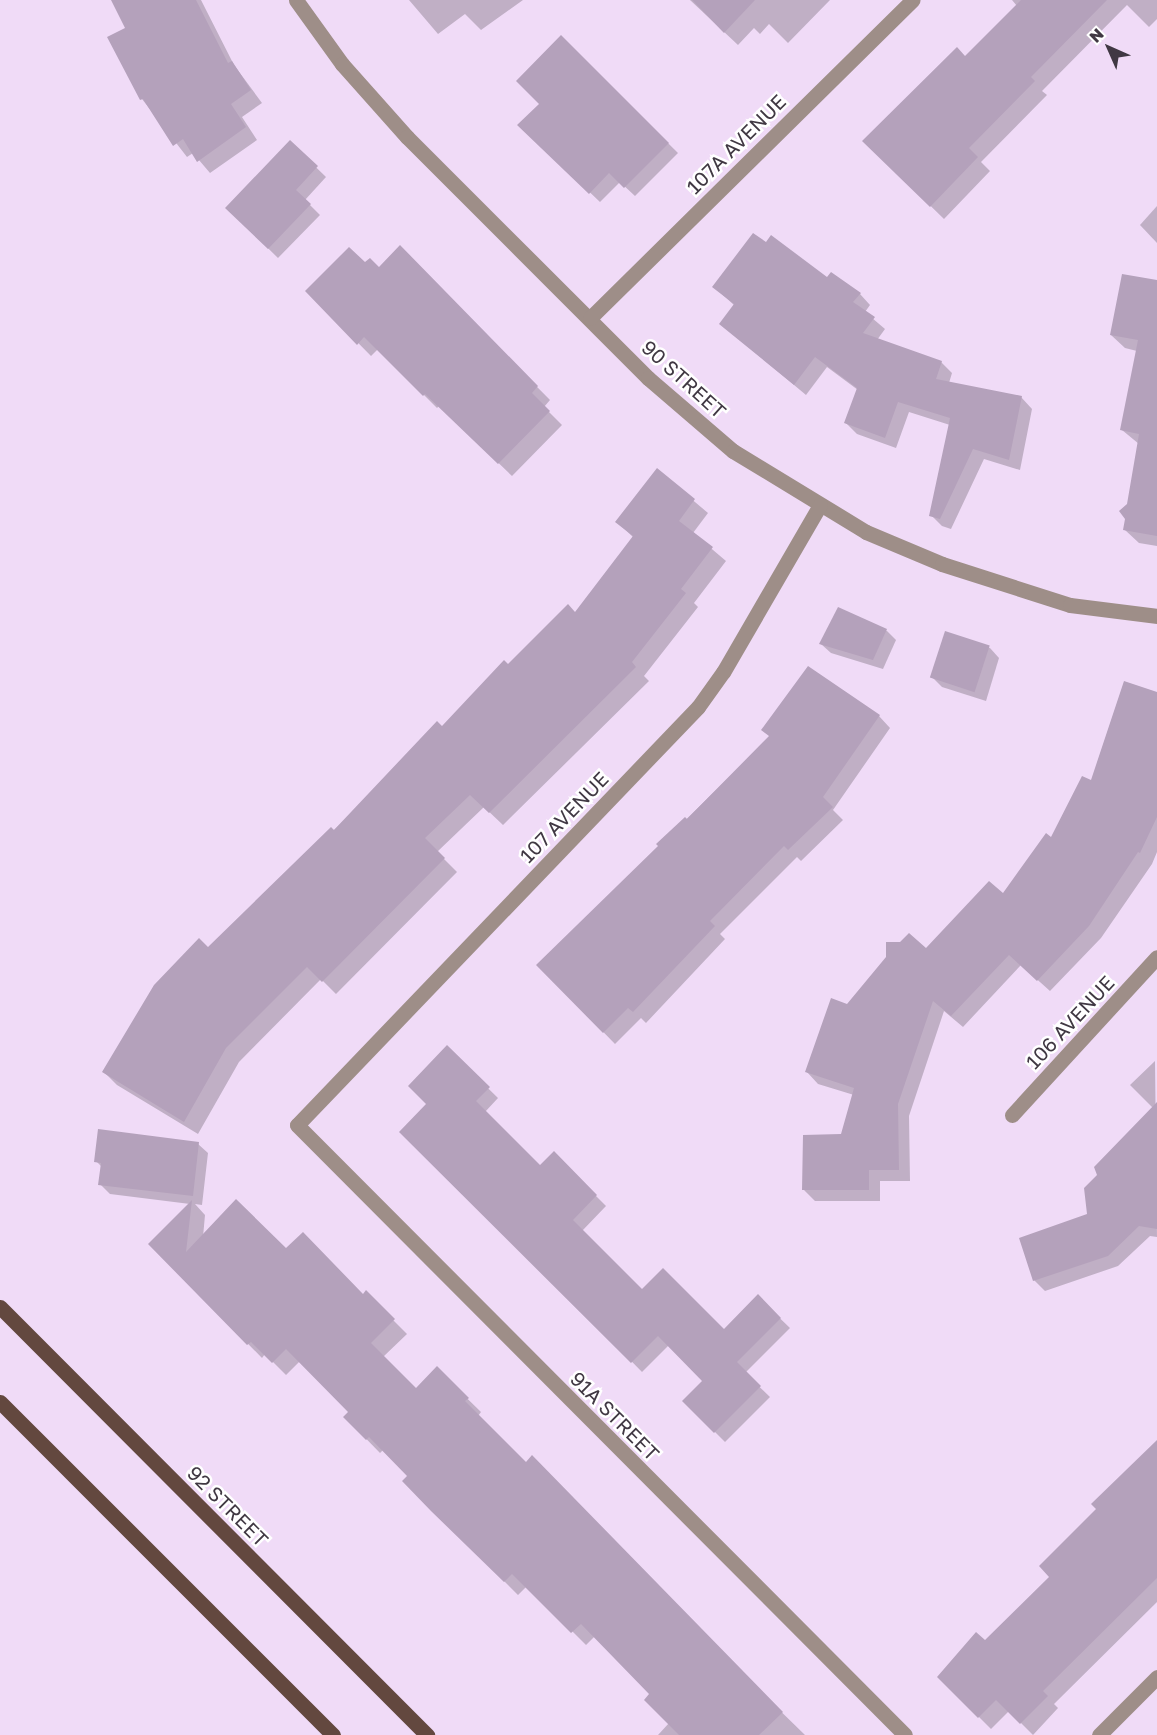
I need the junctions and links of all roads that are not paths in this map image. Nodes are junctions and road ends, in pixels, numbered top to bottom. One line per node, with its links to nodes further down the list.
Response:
1 (296, 0): 3 (street, 90 STREET)
2 (912, 0): 3 (street, 107A AVENUE)
3 (590, 318): 4 (street, 90 STREET)
4 (820, 506): 5 (street, 90 STREET); 8 (street, 107 AVENUE)
5 (1157, 616)
6 (1157, 957): 7 (street, 106 AVENUE)
7 (1012, 1114)
8 (297, 1125): 14 (street, 91A STREET)
9 (0, 1307): 13 (main road, 92 STREET)
10 (0, 1402): 12 (main road)
11 (1157, 1677): 15 (street)
12 (333, 1735)
13 (427, 1735)
14 (905, 1735)
15 (1099, 1735)

